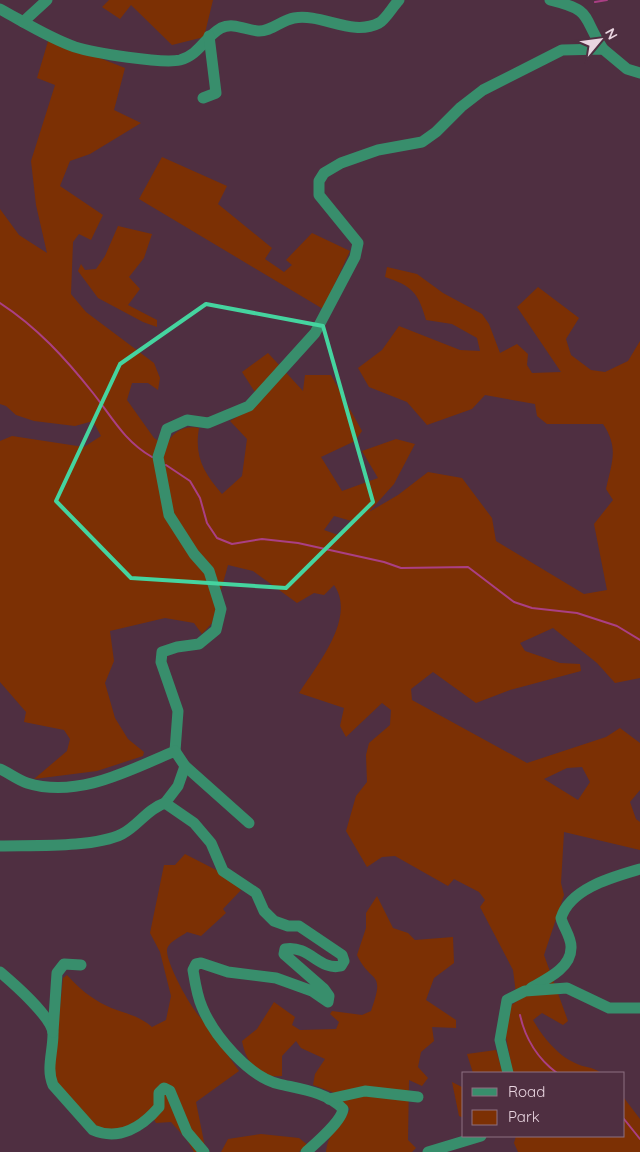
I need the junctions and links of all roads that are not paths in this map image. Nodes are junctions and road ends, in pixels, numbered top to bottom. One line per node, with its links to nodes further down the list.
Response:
1 (47, 0): 5 (street)
2 (400, 0): 6 (street)
3 (550, 0): 7 (street)
4 (0, 10): 5 (street)
5 (23, 22): 6 (street)
6 (209, 36): 9 (street)
7 (603, 49): 8 (street); 10 (street)
8 (640, 73)
9 (203, 98)
10 (175, 751): 11 (street); 12 (street)
11 (185, 766): 13 (street); 14 (street)
12 (0, 769)
13 (165, 803): 15 (street); 24 (street)
14 (249, 823)
15 (0, 846)
16 (640, 869): 19 (street)
17 (81, 965): 21 (street)
18 (0, 972): 21 (street)
19 (525, 991): 20 (street); 22 (street)
20 (640, 1008)
21 (53, 1032): 26 (street)
22 (508, 1072)
23 (418, 1097): 24 (street)
24 (329, 1099): 27 (street)
25 (478, 1137): 28 (street)
26 (204, 1152)
27 (306, 1152)
28 (428, 1152)

